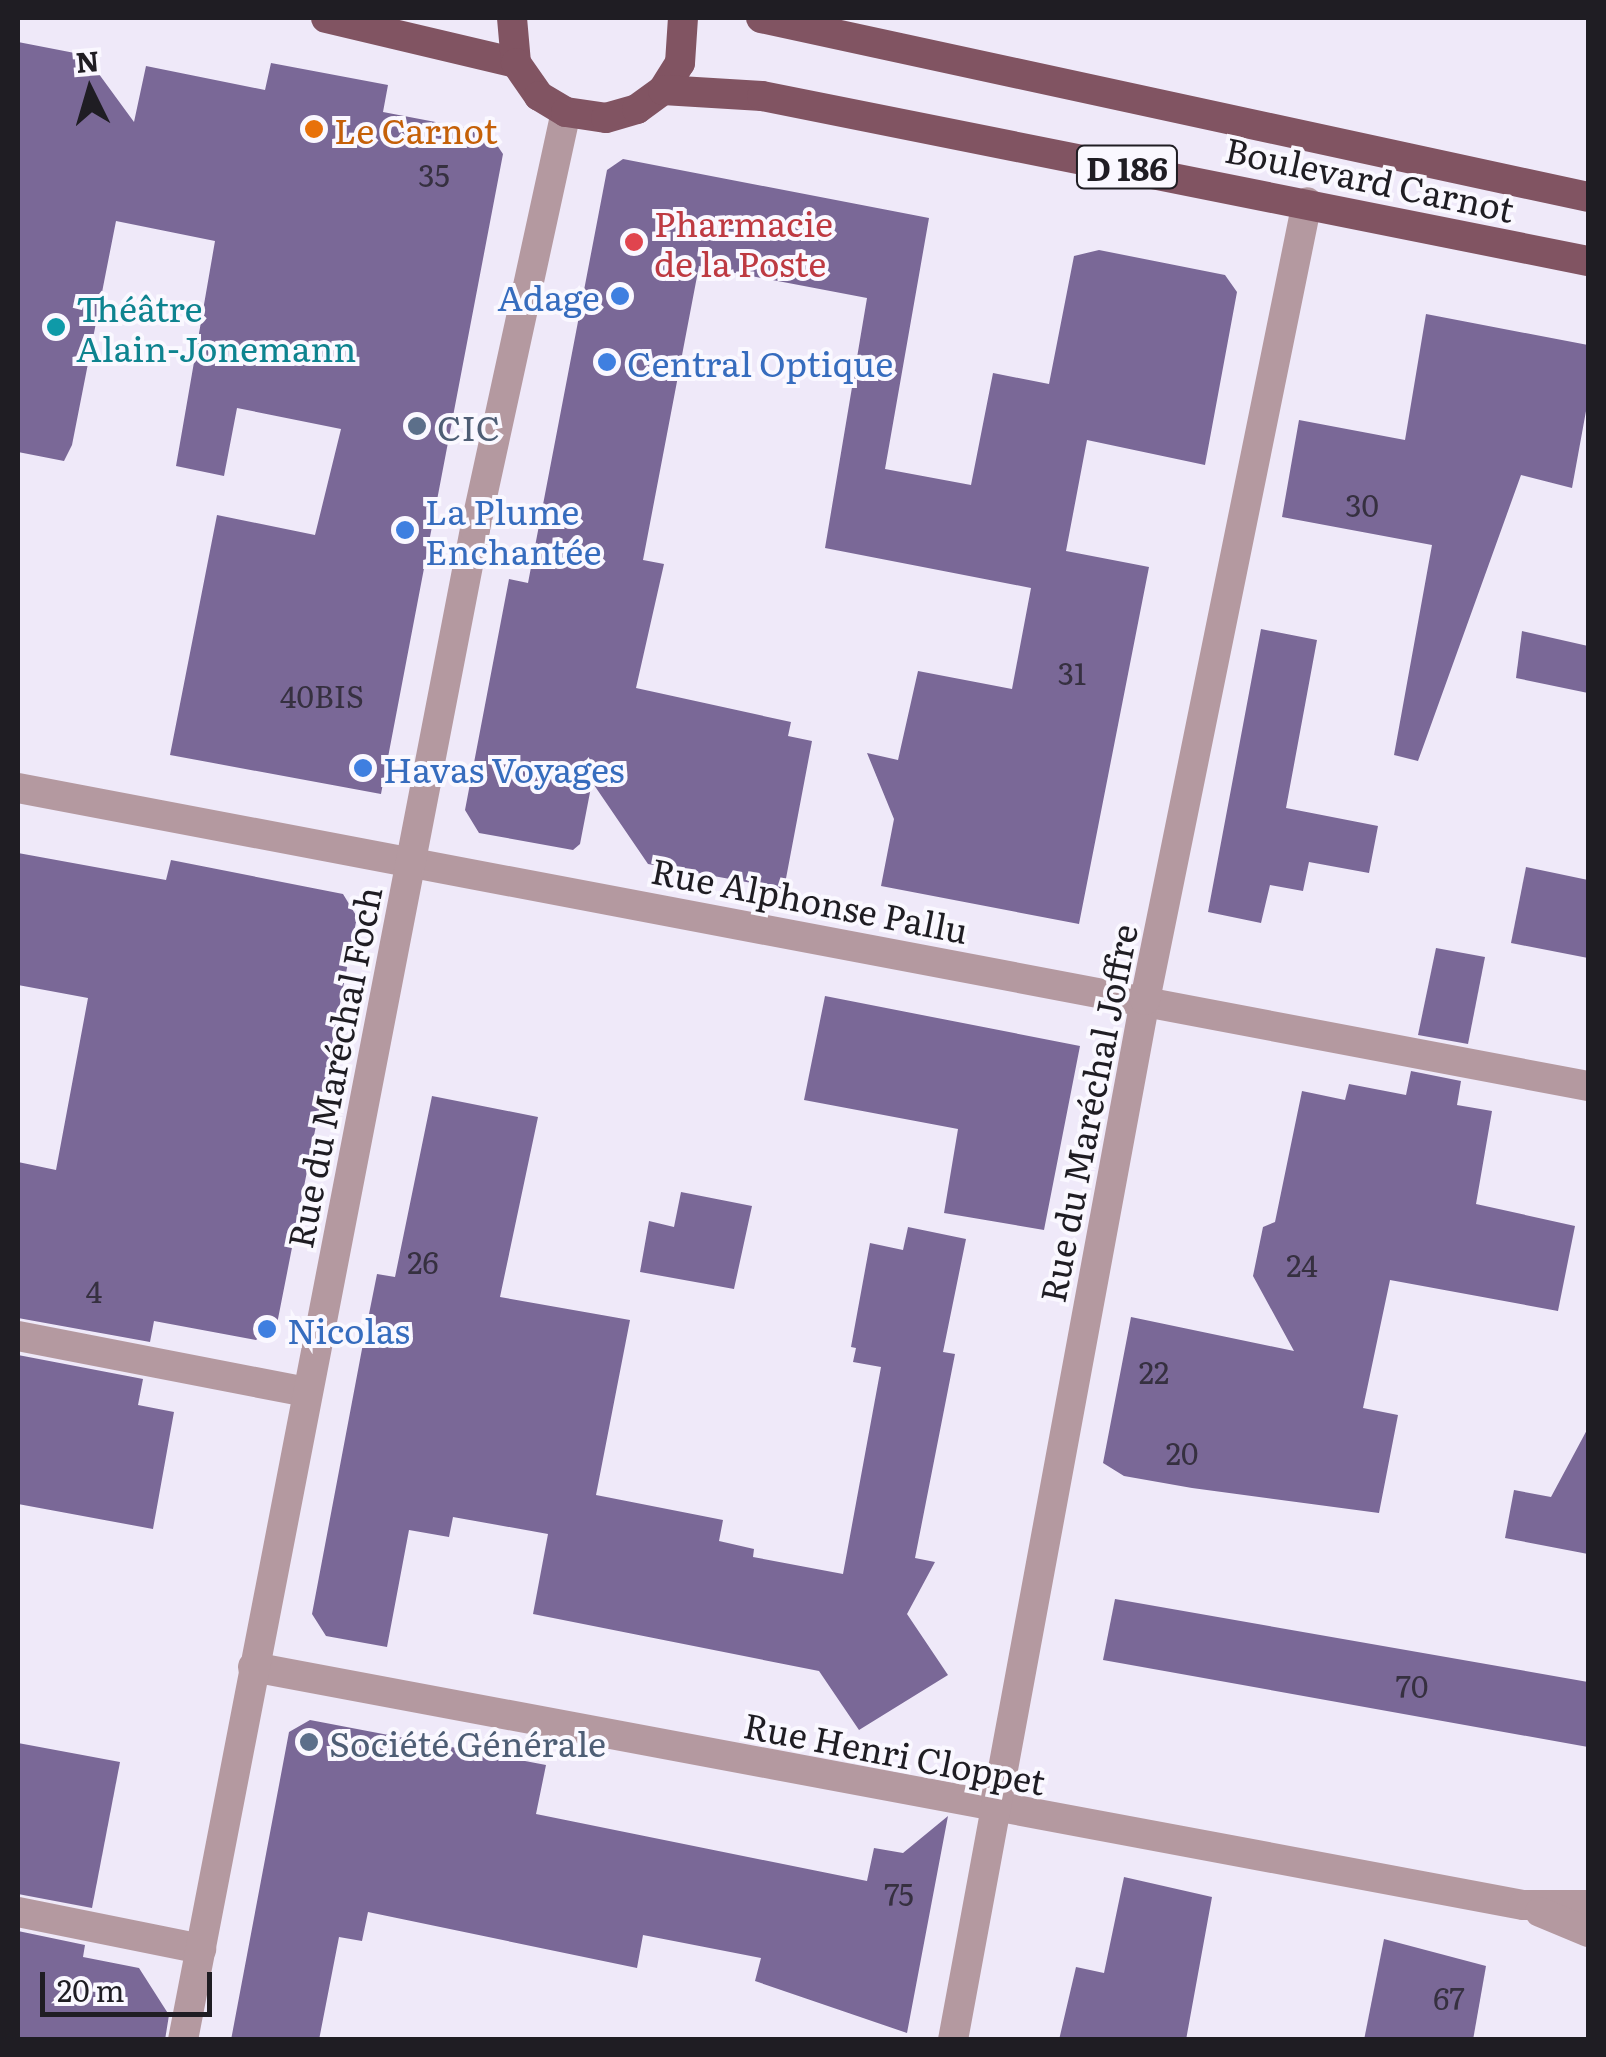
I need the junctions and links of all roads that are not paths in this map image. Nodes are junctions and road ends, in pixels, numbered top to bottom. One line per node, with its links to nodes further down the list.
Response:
1 (326, 18): 5 (main road)
2 (512, 18): 5 (main road)
3 (683, 18): 6 (main road)
4 (761, 18): 8 (main road, Boulevard Carnot / D 186)
5 (516, 62): 7 (main road)
6 (663, 90): 7 (main road); 9 (main road, Boulevard Carnot / D 186)
7 (566, 112): 12 (street, Rue du Maréchal Foch)
8 (1588, 197)
9 (1307, 202): 10 (main road, Boulevard Carnot / D 186); 13 (street, Rue du Maréchal Joffre)
10 (1588, 261)
11 (18, 788): 12 (street, Rue Alphonse Pallu)
12 (412, 862): 13 (street, Rue Alphonse Pallu); 16 (street, Rue du Maréchal Foch)
13 (1145, 1000): 14 (street, Rue Alphonse Pallu); 18 (street, Rue du Maréchal Joffre)
14 (1588, 1086)
15 (18, 1336): 16 (street)
16 (308, 1392): 17 (street, Rue du Maréchal Foch)
17 (254, 1667): 18 (street, Rue Henri Cloppet); 23 (street, Rue du Maréchal Foch)
18 (998, 1810): 19 (street, Rue Henri Cloppet); 25 (street, Rue du Maréchal Joffre)
19 (1523, 1905): 20 (street, Rue Henri Cloppet); 22 (street, Rue Henri Cloppet)
20 (1588, 1906)
21 (18, 1912): 23 (street)
22 (1588, 1932)
23 (200, 1949): 24 (street, Rue du Maréchal Foch)
24 (184, 2040)
25 (953, 2040)

